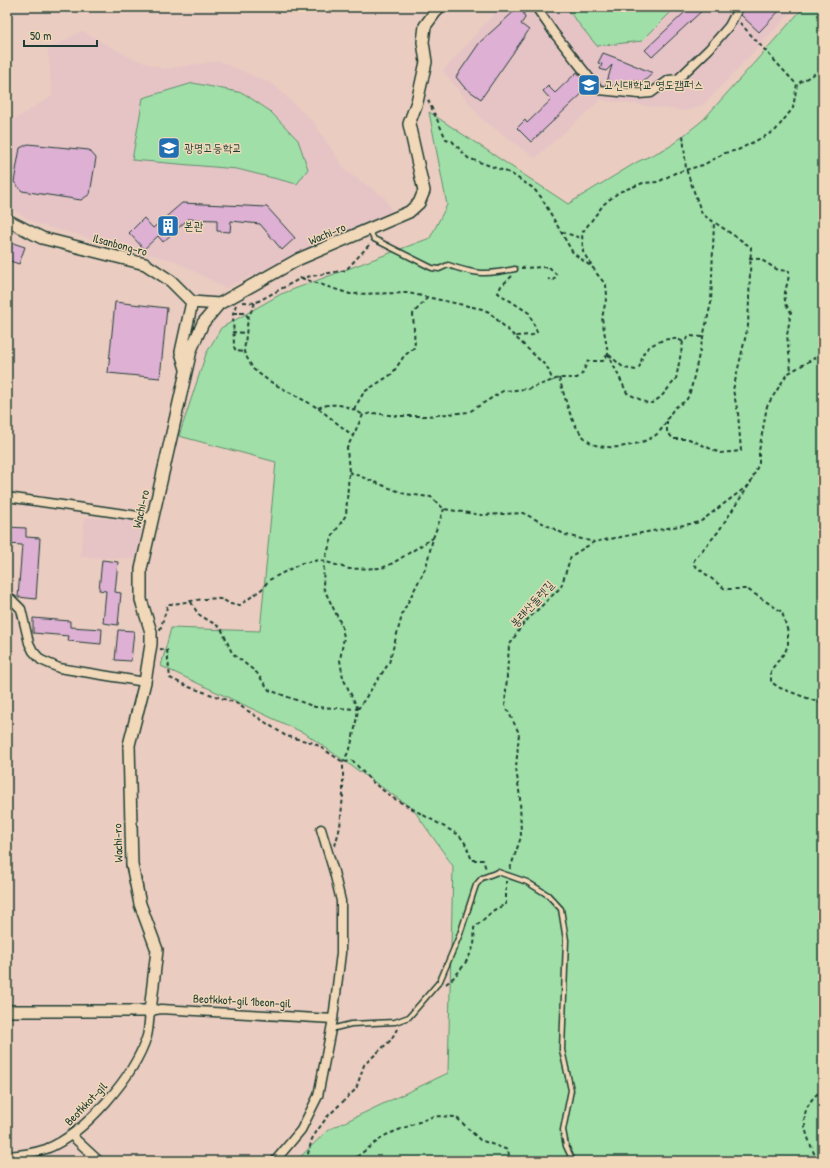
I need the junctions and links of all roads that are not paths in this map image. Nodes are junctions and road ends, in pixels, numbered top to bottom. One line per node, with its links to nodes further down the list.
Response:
1 (439, 7): 5 (main road, Wachi-ro)
2 (536, 7): 3 (street)
3 (739, 7)
4 (7, 220): 7 (main road, Ilsanbong-ro)
5 (371, 235): 6 (lane); 8 (main road, Wachi-ro)
6 (515, 269)
7 (192, 302): 8 (main road); 9 (main road)
8 (219, 304): 9 (main road, Wachi-ro)
9 (187, 370): 11 (main road, Wachi-ro)
10 (7, 497): 11 (street)
11 (152, 518): 13 (main road, Wachi-ro)
12 (7, 595): 13 (street)
13 (145, 682): 16 (main road, Wachi-ro)
14 (321, 828): 17 (street)
15 (7, 1011): 16 (main road)
16 (150, 1011): 17 (street, Beotkkot-gil 1beon-gil); 19 (street, Beotkkot-gil)
17 (333, 1019): 18 (street)
18 (331, 1029): 22 (street); 23 (lane)
19 (71, 1135): 20 (street); 21 (street, Beotkkot-gil)
20 (7, 1156)
21 (99, 1161)
22 (275, 1161)
23 (573, 1161)

